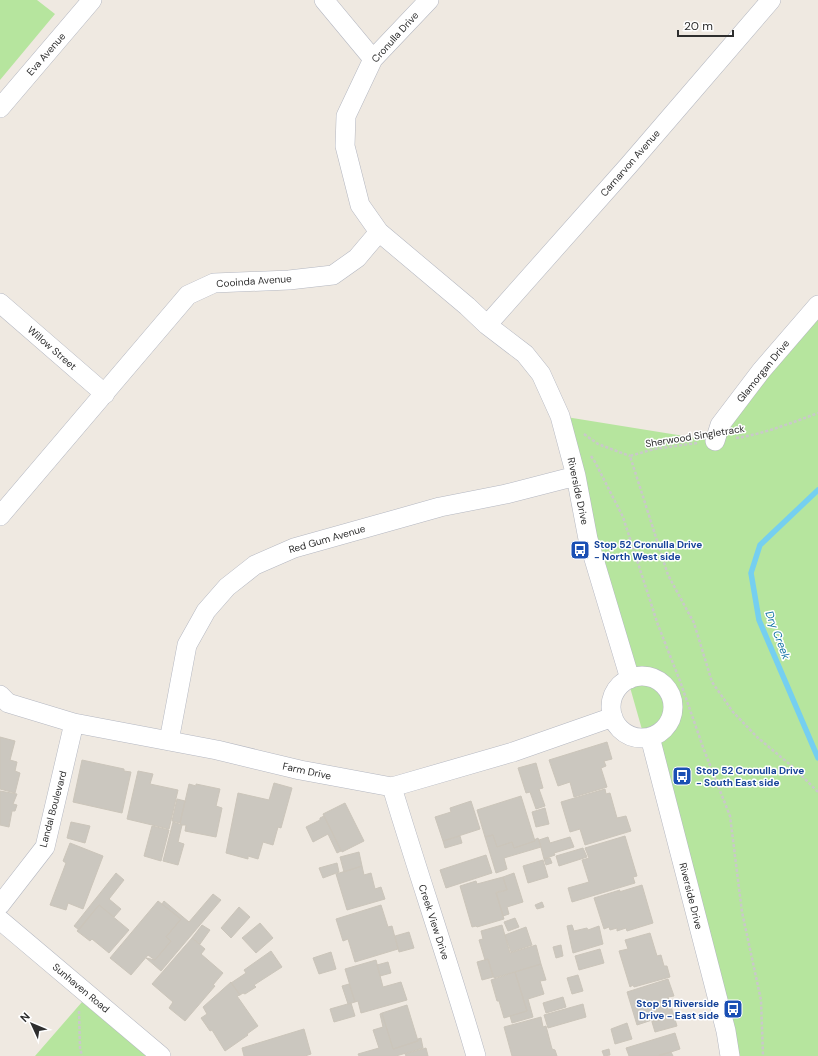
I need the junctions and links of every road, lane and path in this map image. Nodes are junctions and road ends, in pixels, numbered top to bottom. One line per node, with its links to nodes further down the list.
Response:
1 (92, 0): 6 (street, Eva Avenue)
2 (324, 0): 5 (street)
3 (429, 0): 5 (street, Cronulla Drive)
4 (771, 0): 10 (street, Carnarvon Avenue)
5 (373, 59): 7 (street, Cronulla Drive)
6 (0, 108)
7 (379, 232): 10 (street); 11 (street, Cooinda Avenue)
8 (0, 303): 11 (street, Willow Street)
9 (818, 305): 14 (street, Glamorgan Drive)
10 (488, 325): 13 (street, Riverside Drive)
11 (105, 394): 18 (street, Cooinda Avenue)
12 (818, 413): 14 (path, Sherwood Singletrack)
13 (560, 416): 16 (path); 17 (street, Riverside Drive)
14 (715, 441): 16 (path, Sherwood Singletrack)
15 (590, 456): 34 (path)
16 (630, 456): 26 (path)
17 (576, 476): 19 (street, Riverside Drive); 24 (street, Red Gum Avenue)
18 (0, 516)
19 (630, 679): 21 (street); 23 (street)
20 (0, 695): 22 (street, Farm Drive)
21 (613, 717): 23 (street); 25 (street, Farm Drive)
22 (74, 723): 24 (street, Farm Drive); 27 (street, Landal Boulevard)
23 (650, 737): 33 (street, Riverside Drive)
24 (169, 741): 25 (street, Farm Drive)
25 (392, 787): 32 (street, Creek View Drive)
26 (818, 792)
27 (0, 905)
28 (0, 920): 29 (street, Sunhaven Road)
29 (78, 986): 30 (path); 31 (street, Sunhaven Road)
30 (82, 1056)
31 (161, 1056)
32 (476, 1056)
33 (730, 1056)
34 (763, 1056)

